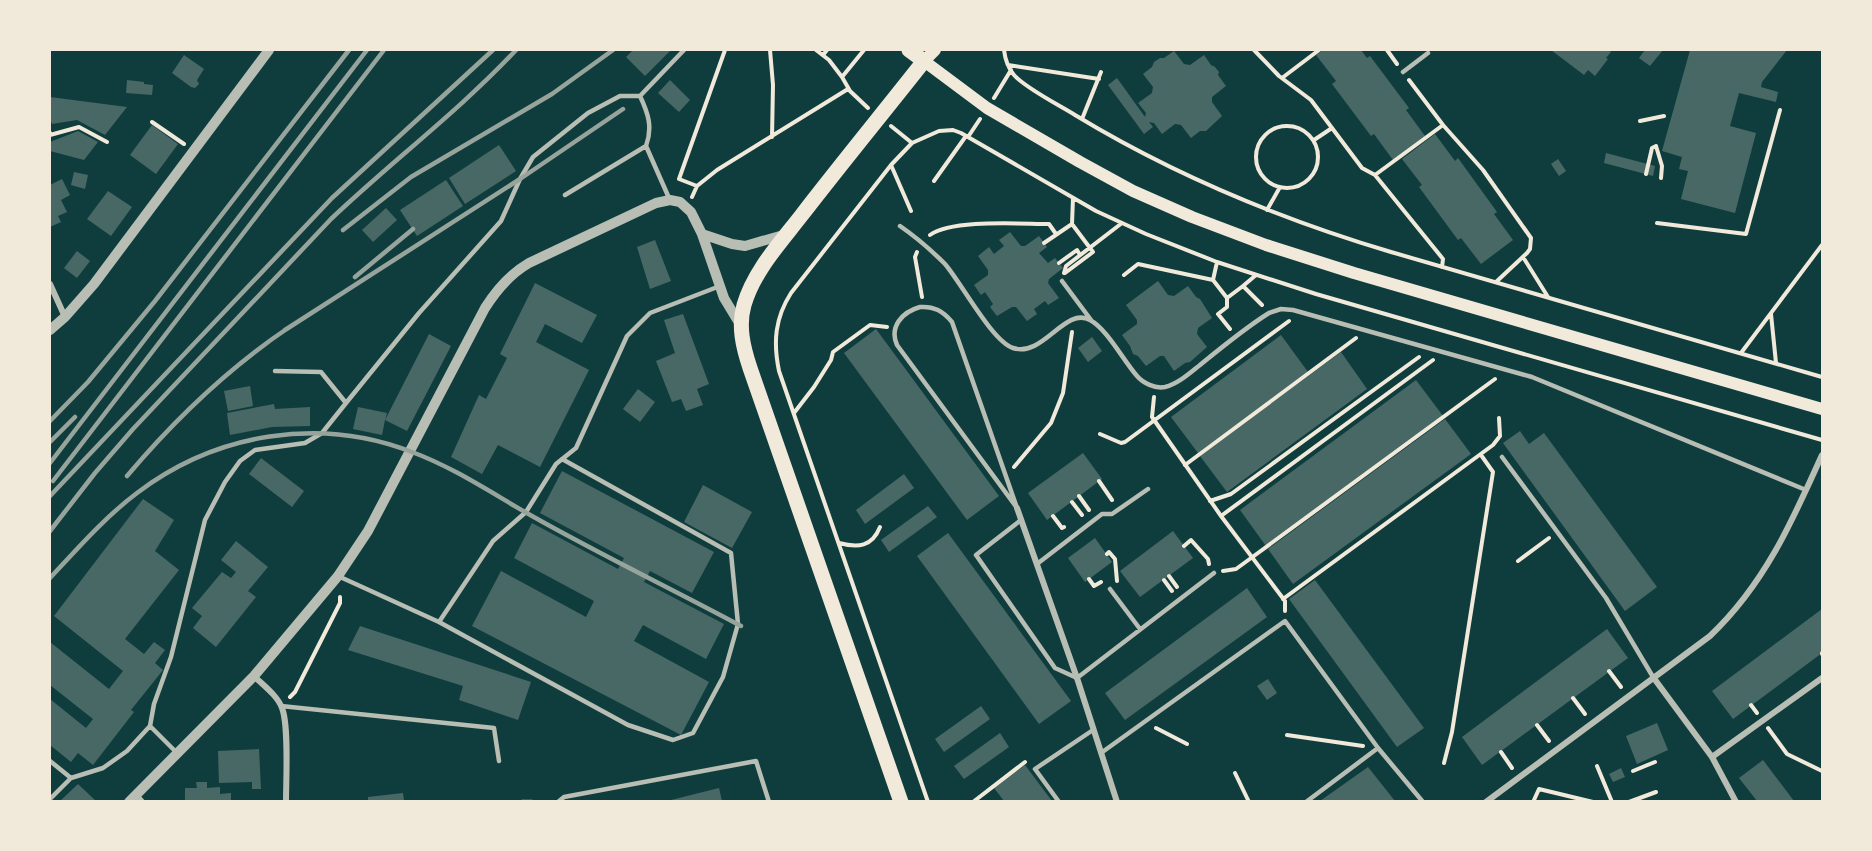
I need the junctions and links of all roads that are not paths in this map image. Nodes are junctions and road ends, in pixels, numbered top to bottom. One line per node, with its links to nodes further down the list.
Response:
1 (269, 50): 18 (street)
2 (684, 50): 8 (lane)
3 (909, 50): 6 (main road)
4 (934, 50): 6 (main road)
5 (1428, 53): 7 (lane)
6 (924, 61): 14 (main road); 24 (main road)
7 (1403, 72)
8 (640, 96): 9 (lane); 23 (lane)
9 (646, 146): 10 (lane); 11 (lane)
10 (565, 195)
11 (670, 200): 13 (street); 34 (street)
12 (900, 226): 19 (lane)
13 (702, 234): 14 (street); 17 (street)
14 (788, 234): 20 (main road)
15 (1062, 281): 19 (lane)
16 (50, 284): 18 (street)
17 (720, 286): 20 (street); 27 (lane)
18 (65, 317): 21 (street)
19 (1091, 320): 29 (lane)
20 (741, 326): 59 (main road)
21 (50, 330)
22 (275, 371): 23 (lane)
23 (346, 403): 43 (lane)
24 (1822, 409)
25 (1822, 454): 29 (street)
26 (1502, 457): 39 (lane)
27 (562, 459): 36 (lane); 36 (lane)
28 (1148, 489): 32 (lane)
29 (1806, 490): 39 (street)
30 (1017, 508): 30 (lane); 31 (street)
31 (1021, 520): 32 (street); 40 (lane)
32 (1037, 564): 40 (street)
33 (1214, 573): 37 (lane)
34 (338, 576): 36 (lane); 38 (street)
35 (1110, 589): 37 (lane)
36 (439, 622)
37 (1140, 629): 40 (lane)
38 (254, 676): 42 (street); 46 (street)
39 (1653, 677): 48 (street); 64 (street)
40 (1077, 678): 44 (street)
41 (1822, 678): 48 (street)
42 (281, 706): 50 (lane); 54 (street)
43 (150, 726): 46 (lane); 51 (lane)
44 (1093, 730): 47 (street); 60 (lane)
45 (1378, 748): 47 (lane); 62 (lane); 63 (lane)
46 (177, 753): 53 (street)
47 (1101, 753): 61 (street)
48 (1712, 757): 65 (street)
49 (50, 761): 51 (lane)
50 (499, 761)
51 (71, 778): 52 (lane)
52 (50, 799)
53 (135, 799)
54 (286, 801)
55 (522, 801): 56 (lane)
56 (531, 801)
57 (558, 801): 58 (lane)
58 (769, 801)
59 (901, 801)
60 (1059, 801)
61 (1117, 801)
62 (1306, 801)
63 (1423, 801)
64 (1486, 801)
65 (1736, 801)

